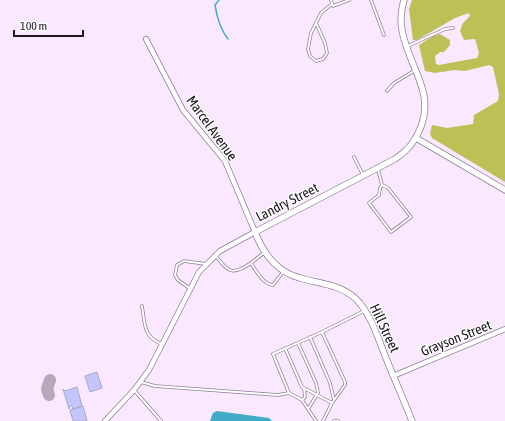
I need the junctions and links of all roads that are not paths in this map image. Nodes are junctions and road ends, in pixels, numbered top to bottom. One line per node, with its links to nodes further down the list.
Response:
1 (330, 0): 5 (lane)
2 (349, 0): 5 (lane)
3 (371, 0): 8 (lane)
4 (404, 0): 10 (street, Landry Street)
5 (332, 4): 6 (lane)
6 (316, 24): 6 (lane)
7 (453, 28): 10 (lane)
8 (384, 35)
9 (146, 39): 19 (street, Marcel Avenue)
10 (407, 46): 11 (street, Landry Street)
11 (417, 69): 12 (lane); 13 (street, Landry Street)
12 (386, 91)
13 (416, 138): 15 (street, Landry Street); 18 (street)
14 (354, 157): 16 (lane)
15 (378, 168): 16 (street, Landry Street); 17 (lane)
16 (364, 176): 19 (street, Landry Street)
17 (382, 185): 17 (lane)
18 (505, 190)
19 (255, 232): 20 (street, Hill Street); 21 (street, Landry Street)
20 (265, 252): 22 (lane); 24 (street, Hill Street)
21 (215, 255): 22 (lane); 23 (street, Landry Street)
22 (251, 263): 24 (lane)
23 (206, 264): 25 (street, Landry Street); 25 (lane)
24 (283, 270): 27 (street, Hill Street)
25 (190, 288): 32 (street, Landry Street)
26 (142, 306): 32 (lane)
27 (365, 311): 29 (lane); 34 (street, Hill Street)
28 (505, 329): 34 (street, Grayson Street)
29 (322, 332): 30 (lane); 41 (lane)
30 (310, 337): 31 (lane); 41 (lane)
31 (298, 342): 33 (lane); 39 (lane)
32 (163, 345): 35 (street, Landry Street)
33 (285, 348): 36 (lane); 38 (lane)
34 (393, 376): 50 (street, Hill Street)
35 (141, 382): 37 (street, Landry Street); 38 (lane)
36 (304, 388): 39 (lane); 40 (lane)
37 (134, 390): 44 (street, Landry Street); 45 (lane)
38 (290, 393): 40 (lane)
39 (317, 395): 42 (lane); 43 (lane)
40 (302, 400): 43 (lane)
41 (334, 400): 42 (lane)
42 (332, 403): 47 (lane)
43 (308, 409): 46 (lane)
44 (105, 421)
45 (161, 421)
46 (316, 421)
47 (324, 421)
48 (334, 421): 49 (lane)
49 (338, 421)
50 (412, 421)

